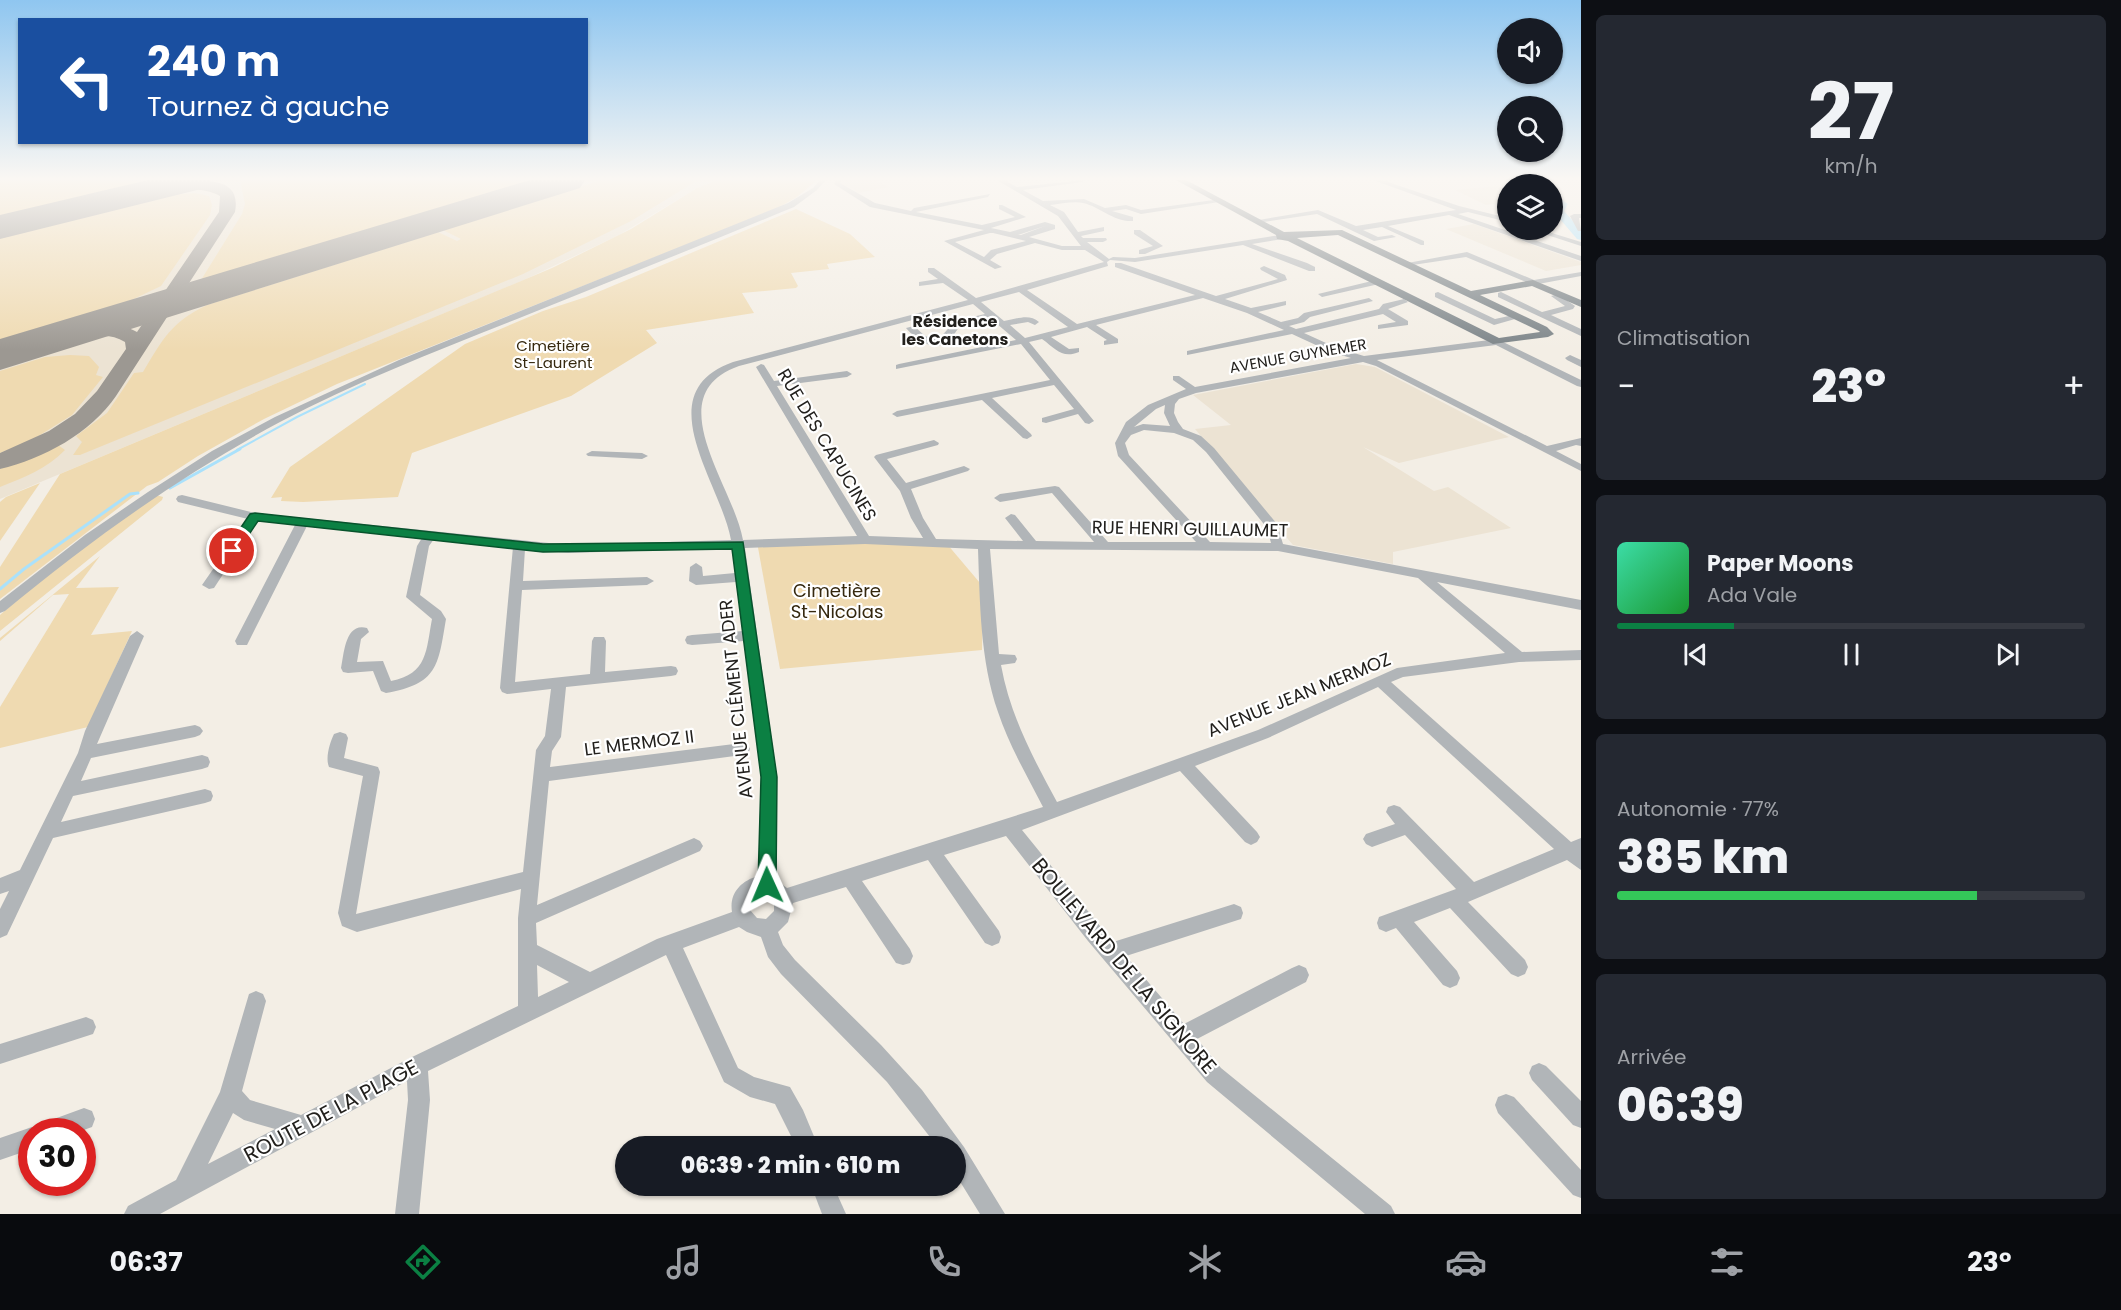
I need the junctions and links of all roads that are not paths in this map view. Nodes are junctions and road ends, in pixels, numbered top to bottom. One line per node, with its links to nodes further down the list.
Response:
1 (713, 237): 124 (street)
2 (963, 237): 25 (street)
3 (991, 237): 22 (street)
4 (1021, 237): 17 (street)
5 (1079, 237): 18 (street)
6 (1089, 237): 18 (street)
7 (1144, 237): 26 (street)
8 (1286, 237): 9 (main road); 19 (street); 36 (main road)
9 (1289, 237)
10 (1350, 237): 27 (main road)
11 (1372, 237): 12 (street)
12 (1392, 237)
13 (1407, 237): 20 (street)
14 (1523, 237): 24 (street)
15 (1563, 238): 21 (street)
16 (1103, 240): 18 (street)
17 (1037, 241): 22 (street); 23 (street)
18 (1082, 241): 23 (street); 26 (street)
19 (1244, 243): 26 (street); 30 (street)
20 (1421, 243)
21 (1581, 244)
22 (1010, 248): 25 (street)
23 (1062, 248): 33 (street)
24 (1581, 259)
25 (985, 260): 28 (street)
26 (1112, 262): 33 (street); 42 (street)
27 (1406, 264): 38 (street); 44 (main road)
28 (998, 267)
29 (1264, 268): 46 (street)
30 (1312, 269)
31 (931, 270): 35 (street)
32 (1581, 274): 38 (street)
33 (1058, 276): 39 (street, AVENUE CLÉMENT ADER)
34 (1581, 279): 38 (street)
35 (944, 280): 37 (street); 47 (street)
36 (1376, 282): 40 (street); 68 (main road)
37 (922, 284)
38 (1537, 285): 41 (main road); 44 (main road); 45 (main road)
39 (1017, 288): 47 (street, AVENUE CLÉMENT ADER); 63 (street)
40 (1322, 294)
41 (1559, 294): 51 (main road); 54 (street)
42 (1203, 295): 46 (street); 59 (street)
43 (1438, 295): 56 (street)
44 (1475, 296): 45 (main road); 56 (main road)
45 (1505, 296): 54 (street)
46 (1216, 299): 52 (street)
47 (975, 301): 55 (street); 109 (street, AVENUE CLÉMENT ADER)
48 (1369, 301): 60 (street)
49 (1283, 303): 52 (street)
50 (1404, 303): 53 (street)
51 (1581, 304)
52 (1250, 311): 60 (street)
53 (1383, 311): 61 (street); 64 (street)
54 (1546, 314): 65 (street)
55 (992, 315): 58 (street); 62 (street)
56 (1518, 317): 68 (main road)
57 (1035, 322): 58 (street)
58 (1003, 324): 67 (street)
59 (1088, 324): 63 (street); 69 (street)
60 (1281, 325): 64 (street)
61 (1381, 327)
62 (911, 328)
63 (1076, 328): 66 (street)
64 (1294, 331): 71 (street); 72 (street)
65 (1581, 333)
66 (1044, 336): 67 (street); 70 (street)
67 (1023, 341): 76 (street); 79 (street)
68 (1497, 342): 72 (street, AVENUE GUYNEMER); 80 (street)
69 (1107, 343)
70 (1076, 350)
71 (1190, 353)
72 (1364, 358): 82 (street, AVENUE GUYNEMER); 94 (street)
73 (1570, 358): 74 (street)
74 (1581, 364)
75 (761, 367): 81 (street, RUE DES CAPUCINES)
76 (899, 367)
77 (847, 374): 81 (street)
78 (1176, 378): 82 (street)
79 (1057, 381): 84 (street); 85 (street)
80 (1580, 382)
81 (771, 384): 107 (street, RUE DES CAPUCINES)
82 (1193, 390): 83 (street, AVENUE GUYNEMER)
83 (1179, 395): 89 (street); 91 (street, AVENUE GUYNEMER)
84 (984, 396): 86 (street); 90 (street)
85 (1081, 410): 87 (street); 88 (street)
86 (897, 414)
87 (1047, 420)
88 (1089, 421)
89 (1179, 431): 91 (street); 115 (street)
90 (1027, 436)
91 (1122, 438): 113 (street)
92 (934, 443): 100 (street)
93 (1581, 443): 94 (street)
94 (1546, 450): 97 (street)
95 (592, 454): 96 (street)
96 (642, 456)
97 (1581, 468)
98 (964, 469): 100 (street)
99 (920, 487): 100 (street)
100 (904, 490): 108 (street)
101 (1000, 498): 112 (street)
102 (182, 499): 103 (street, RUE HENRI GUILLAUMET)
103 (255, 517): 105 (street, RUE HENRI GUILLAUMET); 120 (street)
104 (1011, 518): 111 (street)
105 (306, 522): 106 (street, RUE HENRI GUILLAUMET); 122 (street); 129 (street)
106 (431, 536): 114 (street, RUE HENRI GUILLAUMET); 125 (street)
107 (865, 540): 108 (street, RUE HENRI GUILLAUMET); 109 (street, RUE HENRI GUILLAUMET)
108 (932, 543): 110 (street, RUE HENRI GUILLAUMET)
109 (738, 545): 114 (street, RUE HENRI GUILLAUMET); 116 (street, AVENUE CLÉMENT ADER)
110 (984, 545): 111 (street, RUE HENRI GUILLAUMET); 134 (street)
111 (1032, 545): 112 (street, RUE HENRI GUILLAUMET)
112 (1104, 545): 113 (street, RUE HENRI GUILLAUMET)
113 (1205, 545): 115 (street, RUE HENRI GUILLAUMET)
114 (519, 546): 121 (street)
115 (1278, 547): 123 (street, RUE HENRI GUILLAUMET)
116 (742, 577): 118 (street); 126 (street, AVENUE CLÉMENT ADER)
117 (1424, 578): 132 (street)
118 (696, 580)
119 (647, 581): 121 (street)
120 (209, 585)
121 (516, 586): 138 (street)
122 (274, 595)
123 (1581, 605)
124 (0, 608)
125 (362, 632)
126 (750, 635): 128 (street); 161 (street, AVENUE CLÉMENT ADER)
127 (136, 636): 142 (street)
128 (692, 640)
129 (242, 641)
130 (599, 641): 136 (street)
131 (1581, 655): 132 (street, AVENUE JEAN MERMOZ)
132 (1519, 657): 137 (street, AVENUE JEAN MERMOZ)
133 (1010, 659): 134 (street)
134 (994, 660): 148 (street)
135 (671, 671): 136 (street)
136 (597, 679): 138 (street)
137 (1380, 680): 144 (street, AVENUE JEAN MERMOZ); 157 (street)
138 (559, 683): 145 (street)
139 (195, 731): 142 (street)
140 (340, 738): 159 (street)
141 (742, 749): 145 (street, LE MERMOZ II)
142 (86, 753): 146 (street)
143 (202, 762): 146 (street)
144 (1182, 763): 148 (street, AVENUE JEAN MERMOZ); 153 (street)
145 (541, 775): 159 (street)
146 (69, 790): 152 (street)
147 (205, 796): 152 (street)
148 (1053, 810): 150 (street, AVENUE JEAN MERMOZ)
149 (1394, 812): 151 (street)
150 (1009, 827): 156 (street); 173 (street, BOULEVARD DE LA SIGNORE)
151 (1408, 827): 154 (street); 163 (street)
152 (48, 832): 158 (street)
153 (1251, 837)
154 (1372, 839)
155 (694, 846): 167 (street)
156 (932, 852): 160 (street); 170 (street)
157 (1577, 853): 163 (street)
158 (27, 875): 162 (street); 169 (street)
159 (531, 878): 167 (street)
160 (850, 878): 164 (street); 174 (street)
161 (767, 885): 164 (street); 166 (street)
162 (0, 886)
163 (1462, 895): 175 (street); 177 (street)
164 (783, 898): 168 (street)
165 (1234, 913): 173 (street)
166 (742, 917): 168 (street); 171 (street, ROUTE DE LA PLAGE)
167 (527, 918): 172 (street)
168 (768, 927): 191 (street)
169 (0, 929)
170 (992, 937)
171 (670, 944): 178 (street, ROUTE DE LA PLAGE); 190 (street)
172 (527, 950): 178 (street); 180 (street)
173 (1110, 952): 182 (street, BOULEVARD DE LA SIGNORE)
174 (903, 956)
175 (1518, 967)
176 (1299, 975): 182 (street)
177 (1450, 978)
178 (590, 982): 180 (street, ROUTE DE LA PLAGE)
179 (256, 1001): 186 (street)
180 (528, 1012): 184 (street, ROUTE DE LA PLAGE)
181 (86, 1027): 183 (street)
182 (1181, 1037): 202 (street, BOULEVARD DE LA SIGNORE)
183 (0, 1054)
184 (417, 1065): 189 (street, ROUTE DE LA PLAGE); 199 (street)
185 (1539, 1073): 188 (street)
186 (230, 1095): 189 (street); 196 (street)
187 (1506, 1105): 195 (street)
188 (1581, 1117)
189 (303, 1126): 196 (street, ROUTE DE LA PLAGE)
190 (803, 1136)
191 (944, 1136)
192 (18, 1143): 193 (street)
193 (0, 1149)
194 (966, 1171): 201 (street)
195 (1581, 1187)
196 (184, 1189): 198 (street, ROUTE DE LA PLAGE)
197 (827, 1196): 200 (street)
198 (136, 1214)
199 (407, 1214)
200 (834, 1214)
201 (993, 1214)
202 (1383, 1214)

